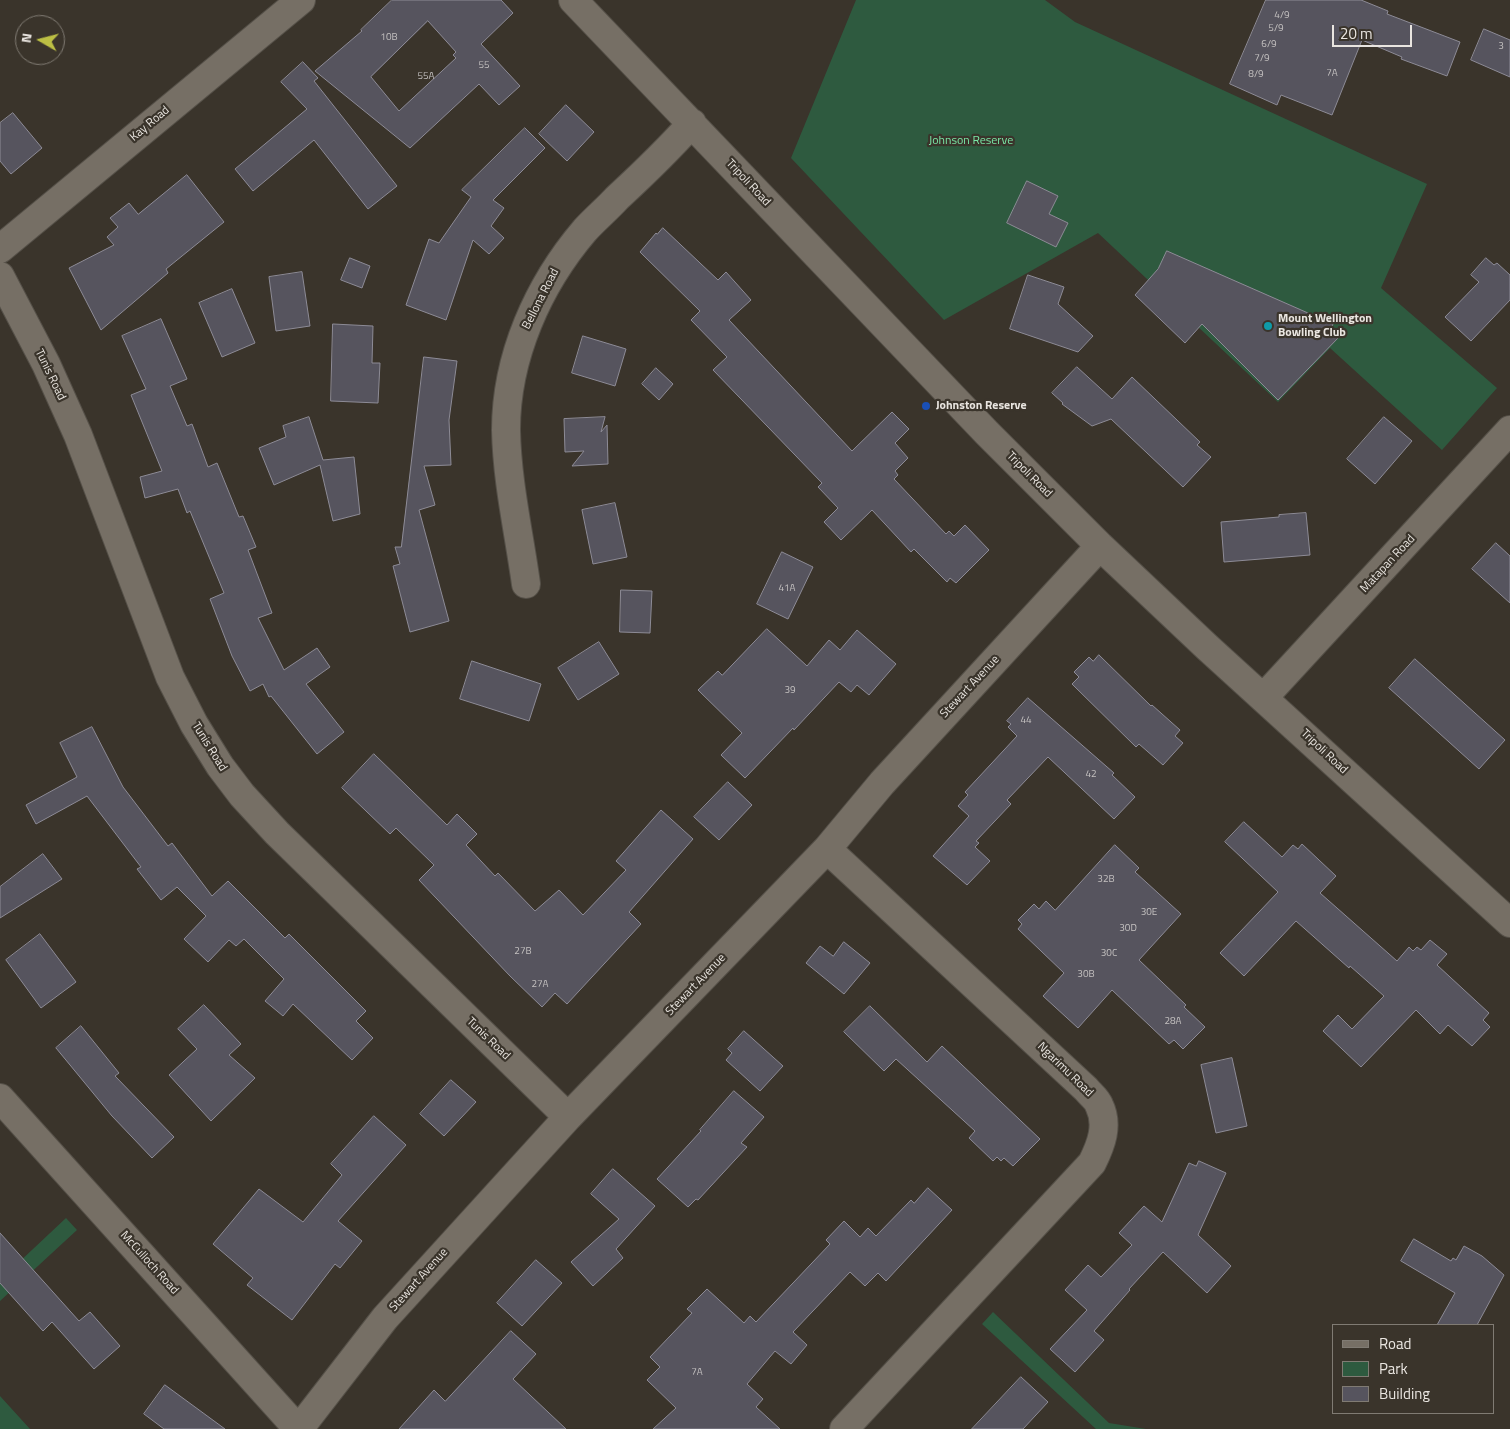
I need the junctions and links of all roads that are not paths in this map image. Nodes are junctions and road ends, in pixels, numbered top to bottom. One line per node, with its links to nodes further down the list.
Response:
1 (301, 0): 4 (street, Kay Road)
2 (573, 0): 3 (street, Tripoli Road)
3 (692, 123): 7 (street, Tripoli Road); 8 (street, Bellona Road)
4 (0, 249)
5 (0, 276): 13 (street, Tunis Road)
6 (1510, 430): 9 (street, Matapan Road)
7 (1100, 546): 9 (street, Tripoli Road); 10 (street, Stewart Avenue)
8 (526, 584)
9 (1264, 697): 11 (street, Tripoli Road)
10 (827, 849): 13 (street, Stewart Avenue); 15 (street, Ngarimu Road)
11 (1510, 923)
12 (0, 1098): 14 (street, McCulloch Road)
13 (568, 1117): 14 (street, Stewart Avenue)
14 (298, 1429)
15 (844, 1429)

